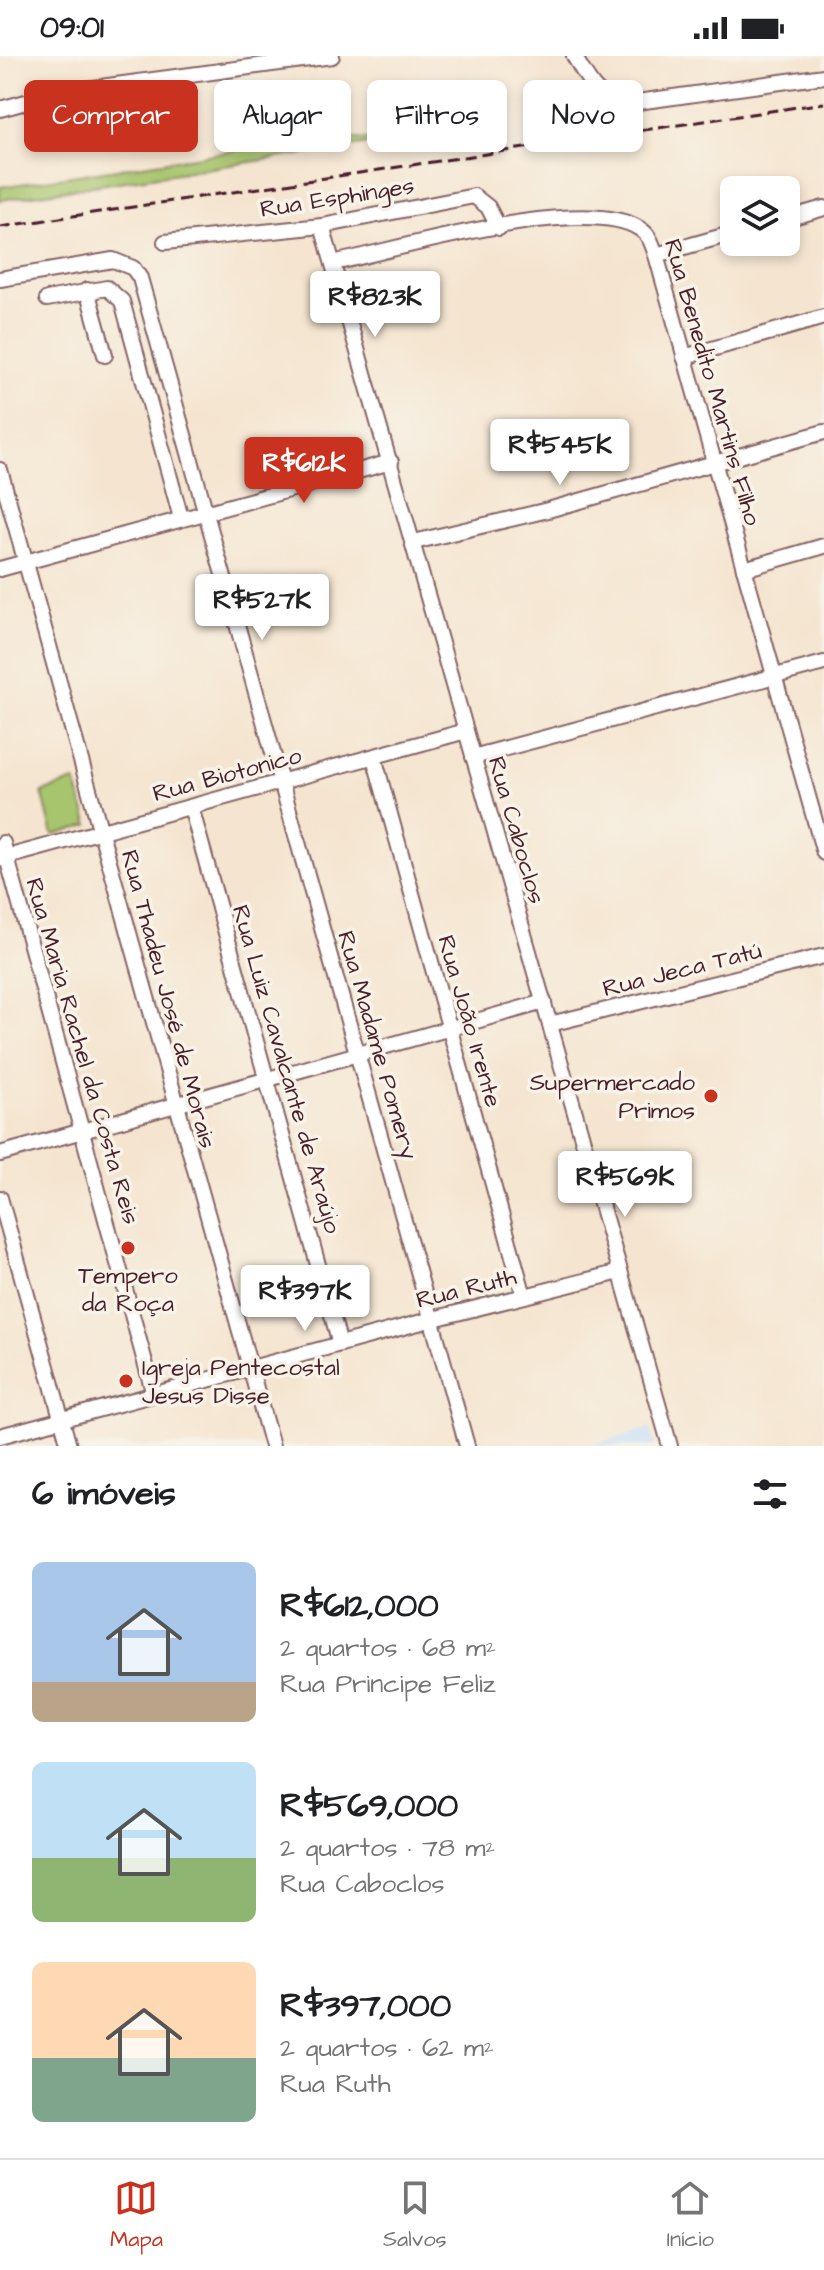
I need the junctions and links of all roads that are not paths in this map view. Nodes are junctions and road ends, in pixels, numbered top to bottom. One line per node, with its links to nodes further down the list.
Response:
1 (332, 56): 4 (street)
2 (574, 56): 3 (street)
3 (824, 76)
4 (0, 109)
5 (824, 208): 6 (street)
6 (800, 215)
7 (322, 226): 8 (street, Rua Esphinges); 10 (street, Rua Esphinges); 12 (street, Rua Caboclos)
8 (499, 228): 11 (street, Rua Benedito Martins Filho); 12 (street, Rua Benedito Martins Filho)
9 (720, 237): 11 (street)
10 (165, 242)
11 (656, 255): 18 (street, Rua Benedito Martins Filho)
12 (333, 263): 20 (street, Rua Caboclos)
13 (0, 279): 23 (street)
14 (87, 290): 15 (street); 17 (street); 24 (street)
15 (47, 299)
16 (824, 317): 18 (street)
17 (105, 355)
18 (684, 357): 21 (street, Rua Benedito Martins Filho)
19 (824, 432): 21 (street)
20 (391, 462): 23 (street); 25 (street, Rua Caboclos)
21 (714, 464): 25 (street); 29 (street, Rua Benedito Martins Filho)
22 (0, 470): 27 (street, Rua Thadeu José de Morais)
23 (206, 511): 24 (street); 35 (street, Rua Madame Pomery)
24 (181, 518): 27 (street)
25 (414, 542): 32 (street, Rua Caboclos)
26 (824, 546): 29 (street)
27 (26, 562): 28 (street); 37 (street, Rua Thadeu José de Morais)
28 (0, 569)
29 (744, 569): 31 (street, Rua Benedito Martins Filho)
30 (824, 663): 31 (street)
31 (775, 676): 34 (street); 38 (street, Rua Benedito Martins Filho)
32 (466, 731): 33 (street, Rua Biotonico); 34 (street, Rua Caboclos)
33 (374, 757): 35 (street, Rua Biotonico); 43 (street, Rua João Irente)
34 (473, 757): 41 (street, Rua Caboclos)
35 (282, 783): 36 (street, Rua Biotonico); 44 (street, Rua Madame Pomery)
36 (191, 807): 37 (street, Rua Biotonico); 45 (street, Rua Luiz Cavalcante de Araújo)
37 (100, 831): 39 (street, Rua Biotonico); 46 (street, Rua Thadeu José de Morais)
38 (824, 853)
39 (3, 854): 47 (street, Rua Maria Rachel da Costa Reis)
40 (824, 956): 42 (street, Rua Jeca Tatú)
41 (544, 1002): 42 (street, Rua Caboclos); 43 (street)
42 (550, 1024): 50 (street, Rua Caboclos)
43 (448, 1029): 44 (street); 51 (street, Rua João Irente)
44 (357, 1055): 45 (street); 52 (street, Rua Madame Pomery)
45 (267, 1080): 46 (street); 53 (street, Rua Luiz Cavalcante de Araújo)
46 (174, 1105): 47 (street); 54 (street, Rua Thadeu José de Morais)
47 (80, 1132): 48 (street); 55 (street, Rua Maria Rachel da Costa Reis)
48 (0, 1154)
49 (0, 1198): 56 (street)
50 (620, 1272): 51 (street, Rua Ruth); 61 (street, Rua Caboclos)
51 (524, 1296): 52 (street, Rua Ruth)
52 (433, 1319): 53 (street, Rua Ruth); 60 (street, Rua Madame Pomery)
53 (340, 1344): 54 (street, Rua Ruth)
54 (248, 1368): 55 (street, Rua Ruth); 59 (street, Rua Thadeu José de Morais)
55 (154, 1395): 56 (street, Rua Ruth)
56 (62, 1420): 57 (street, Rua Ruth); 58 (street)
57 (0, 1436)
58 (69, 1446)
59 (272, 1446)
60 (467, 1446)
61 (670, 1446)

